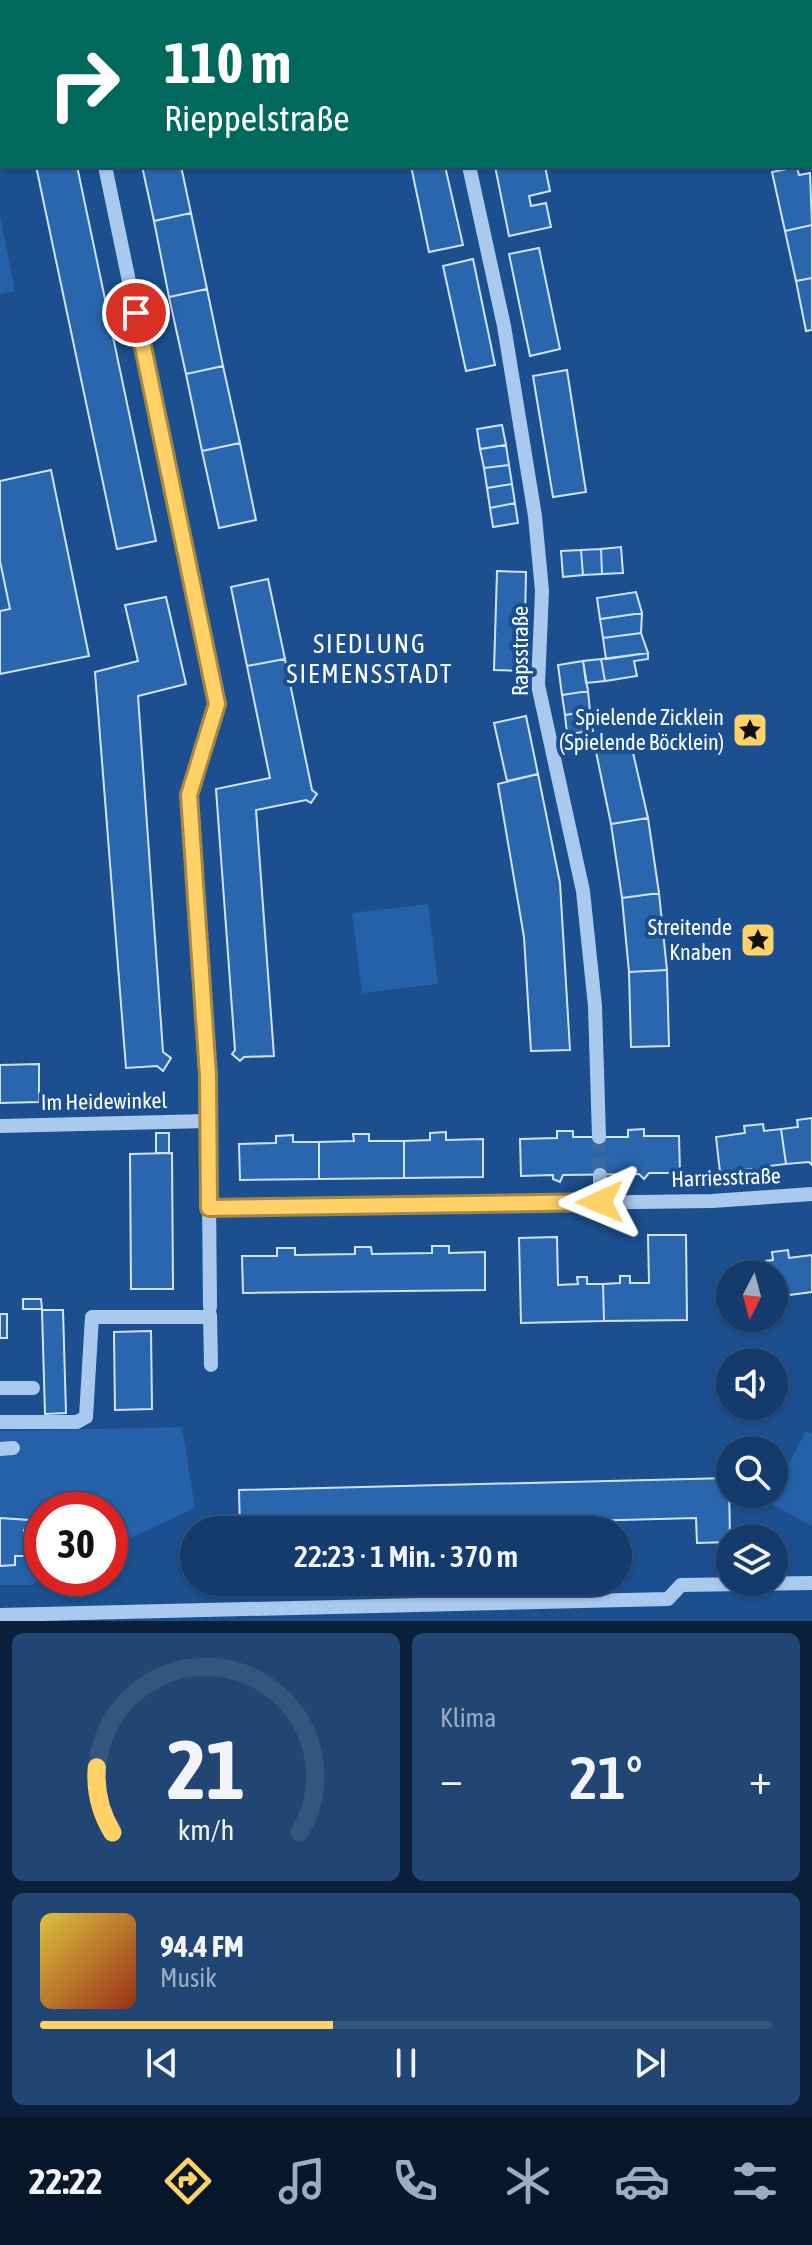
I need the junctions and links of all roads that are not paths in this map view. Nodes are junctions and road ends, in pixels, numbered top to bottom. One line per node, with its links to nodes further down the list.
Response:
1 (105, 168): 3 (street)
2 (469, 168): 5 (street, Rapsstraße)
3 (208, 1121): 4 (street, Im Heidewinkel); 9 (street)
4 (0, 1126)
5 (599, 1137)
6 (600, 1175): 8 (street)
7 (812, 1194): 8 (street, Harriesstraße)
8 (600, 1202): 9 (street, Harriesstraße)
9 (209, 1208): 10 (street)
10 (210, 1313): 11 (street); 14 (street)
11 (211, 1365)
12 (0, 1388): 13 (street)
13 (33, 1388)
14 (0, 1422)
15 (812, 1583): 16 (street)
16 (0, 1615)

